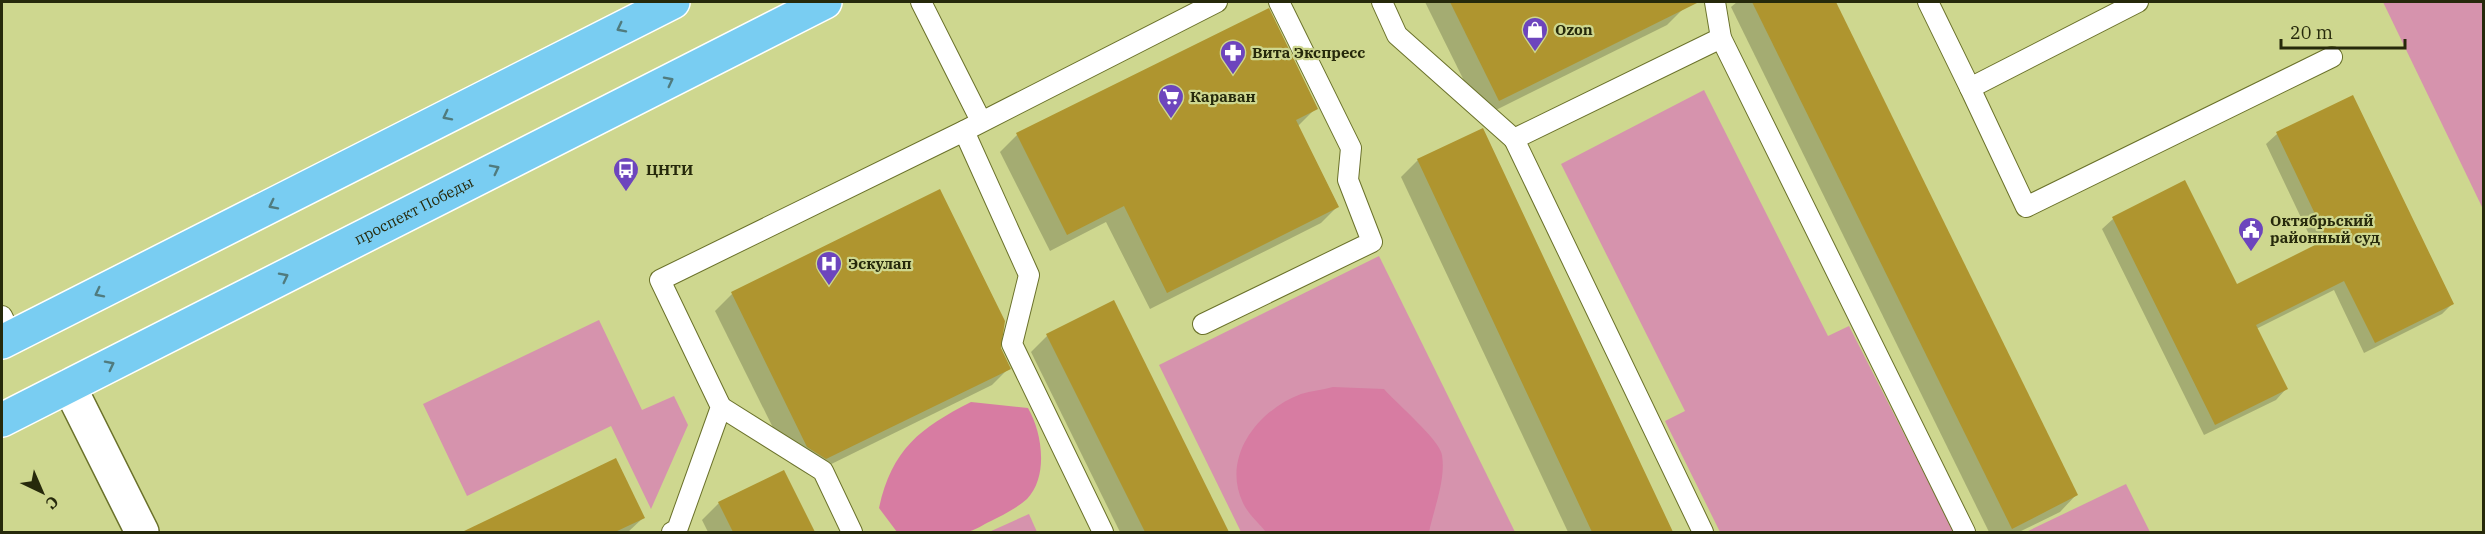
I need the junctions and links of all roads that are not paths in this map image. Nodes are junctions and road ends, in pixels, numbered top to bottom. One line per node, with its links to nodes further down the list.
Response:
1 (673, 2): 16 (main road, one-way to 16)
2 (825, 2): 17 (main road, проспект Победы, one-way to 2)
3 (921, 2): 13 (lane)
4 (1217, 2): 13 (lane)
5 (1279, 2): 15 (lane)
6 (1382, 2): 14 (lane)
7 (1715, 2): 10 (lane)
8 (1928, 2): 12 (lane)
9 (2138, 2): 12 (lane)
10 (1721, 38): 14 (lane); 25 (lane)
11 (2332, 57): 12 (lane)
12 (1970, 88)
13 (972, 126): 18 (lane); 23 (lane)
14 (1514, 138): 24 (lane)
15 (1203, 324)
16 (5, 332)
17 (69, 386): 19 (main road, проспект Победы); 20 (street)
18 (721, 407): 21 (lane); 22 (lane)
19 (2, 420)
20 (142, 532)
21 (676, 532)
22 (852, 532)
23 (1103, 532)
24 (1703, 532)
25 (1965, 532)

